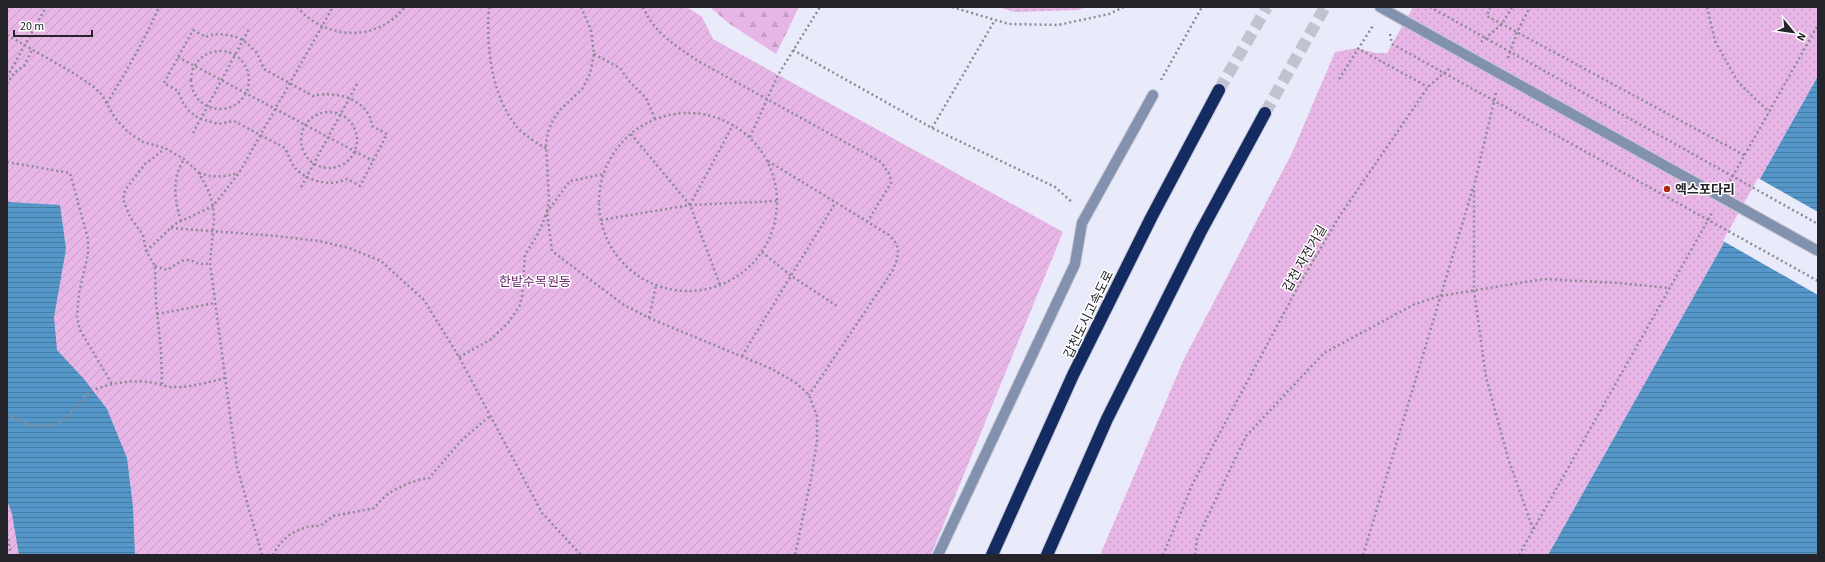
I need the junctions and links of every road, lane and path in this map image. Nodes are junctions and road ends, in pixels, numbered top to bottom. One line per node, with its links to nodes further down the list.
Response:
1 (46, 7): 29 (path)
2 (158, 7): 52 (path)
3 (298, 7): 22 (path)
4 (333, 7): 22 (path)
5 (405, 7): 22 (path)
6 (489, 7): 69 (path)
7 (581, 7): 33 (path)
8 (643, 7): 51 (path)
9 (820, 7): 32 (path)
10 (952, 7): 19 (path)
11 (1124, 7): 19 (path)
12 (1202, 7): 49 (path)
13 (1430, 7): 94 (path, bridge)
14 (1490, 7): 20 (path)
15 (1512, 7): 20 (path)
16 (1530, 7): 24 (path)
17 (1707, 7): 55 (path)
18 (1382, 8): 30 (path); 99 (street, bridge)
19 (995, 20): 62 (path)
20 (1502, 24): 24 (path); 28 (path)
21 (1818, 25): 55 (path)
22 (321, 26): 42 (path)
23 (249, 29): 26 (path)
24 (1517, 32): 37 (path); 71 (path)
25 (7, 35): 29 (path)
26 (243, 40): 34 (path); 35 (path); 42 (path)
27 (1392, 44): 103 (path, bridge)
28 (1479, 44)
29 (25, 45): 31 (path); 39 (path)
30 (1357, 48): 40 (path); 45 (path)
31 (32, 50): 43 (path); 52 (path)
32 (793, 50): 51 (path); 62 (path)
33 (594, 54): 59 (path); 69 (path)
34 (235, 55): 38 (path); 41 (path); 48 (path)
35 (178, 57): 38 (path); 58 (path)
36 (1456, 63): 45 (path, 갑천 자전거길)
37 (1506, 63)
38 (195, 66): 41 (path); 53 (path)
39 (7, 77)
40 (1339, 79)
41 (222, 80): 48 (path); 53 (path)
42 (290, 83): 50 (path); 54 (path)
43 (7, 84)
44 (356, 84): 50 (path)
45 (1428, 87): 131 (path, 갑천 자전거길)
46 (1219, 90): 129 (highway, 갑천도시고속도로)
47 (1497, 90): 82 (path)
48 (246, 93): 53 (path); 54 (path)
49 (1153, 95): 93 (street)
50 (349, 98): 56 (path); 73 (path)
51 (766, 100): 67 (path); 92 (path)
52 (107, 103): 68 (path)
53 (208, 106): 58 (path)
54 (275, 108): 60 (path); 65 (path)
55 (1769, 112): 71 (path)
56 (341, 113): 60 (path); 66 (path); 70 (path)
57 (1265, 114): 130 (highway)
58 (201, 119): 63 (path); 65 (path)
59 (655, 119): 61 (path); 64 (path)
60 (305, 125): 66 (path); 76 (path)
61 (733, 125): 67 (path); 86 (path)
62 (932, 128): 93 (path)
63 (193, 133)
64 (631, 134): 79 (path); 86 (path)
65 (260, 136): 78 (path); 80 (path)
66 (328, 137): 70 (path); 76 (path)
67 (750, 137): 74 (path)
68 (165, 148): 72 (path); 97 (path)
69 (547, 150): 89 (path)
70 (355, 151): 73 (path); 76 (path)
71 (1744, 155): 81 (path)
72 (184, 159): 77 (path); 91 (path)
73 (373, 160): 80 (path)
74 (767, 161): 84 (path); 85 (path)
75 (7, 162): 116 (path)
76 (314, 164): 80 (path)
77 (199, 173): 78 (path); 87 (path)
78 (239, 173): 87 (path)
79 (604, 174): 89 (path); 90 (path)
80 (307, 177): 83 (path)
81 (1729, 182)
82 (1474, 186): 107 (path); 108 (path)
83 (301, 187)
84 (777, 201): 86 (path); 98 (path)
85 (836, 202): 92 (path); 102 (path)
86 (690, 204): 90 (path); 105 (path)
87 (213, 206): 91 (path); 96 (path)
88 (1714, 208): 106 (path)
89 (547, 212): 112 (path); 114 (path)
90 (601, 220): 104 (path)
91 (181, 221): 95 (path)
92 (868, 221): 118 (path)
93 (1082, 223): 128 (street)
94 (1818, 224)
95 (171, 228): 96 (path); 97 (path)
96 (214, 232): 100 (path); 114 (path)
97 (146, 251): 101 (path)
98 (762, 252): 102 (path); 105 (path)
99 (1818, 252)
100 (210, 263): 101 (path); 109 (path)
101 (155, 266): 111 (path)
102 (790, 275): 110 (path); 113 (path)
103 (1818, 281)
104 (656, 285): 105 (path); 112 (path)
105 (720, 285)
106 (1670, 288): 107 (path); 121 (path)
107 (1474, 291): 108 (path); 121 (path)
108 (1440, 296): 132 (path); 133 (path)
109 (215, 302): 111 (path); 115 (path)
110 (837, 306)
111 (157, 314): 117 (path)
112 (649, 318): 113 (path)
113 (742, 356): 118 (path)
114 (459, 357): 120 (path)
115 (226, 378): 117 (path); 124 (path)
116 (112, 384): 117 (path); 119 (path)
117 (162, 384)
118 (809, 394): 127 (path)
119 (7, 414)
120 (490, 416): 125 (path); 126 (path)
121 (1534, 529): 134 (path)
122 (7, 534): 123 (path)
123 (11, 555)
124 (262, 555)
125 (273, 555)
126 (581, 555)
127 (795, 555)
128 (938, 555)
129 (992, 555)
130 (1047, 555)
131 (1163, 555)
132 (1195, 555)
133 (1363, 555)
134 (1519, 555)

